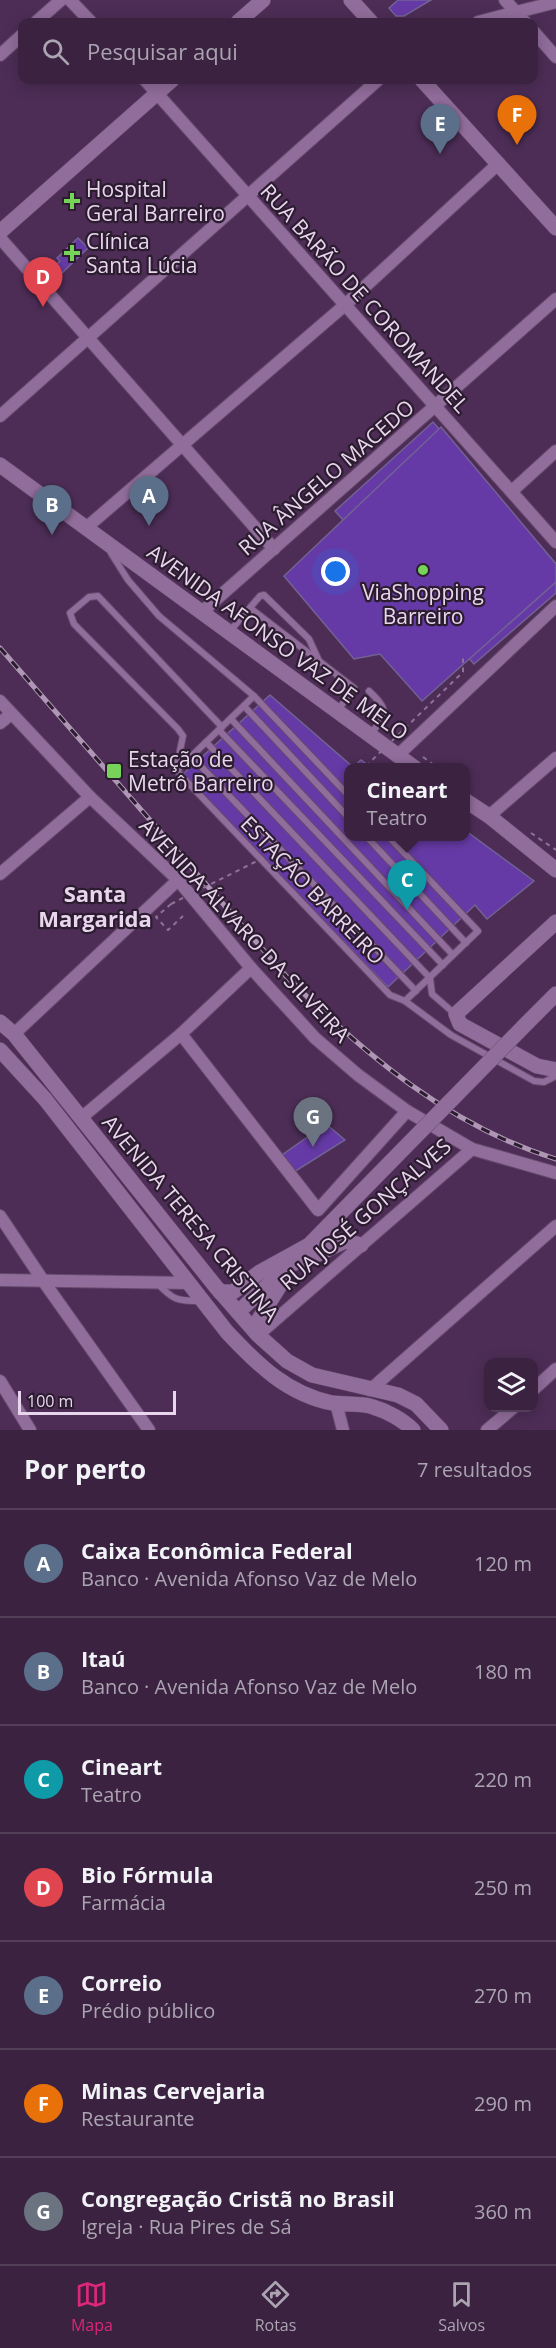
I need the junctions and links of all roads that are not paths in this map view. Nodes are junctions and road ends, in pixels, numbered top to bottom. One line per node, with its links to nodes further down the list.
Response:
1 (61, 0): 8 (street)
2 (70, 0): 9 (street)
3 (263, 0): 10 (main road)
4 (351, 0): 11 (main road)
5 (505, 0): 7 (street)
6 (556, 2): 7 (street)
7 (515, 12): 12 (street); 13 (street)
8 (41, 18)
9 (87, 18)
10 (242, 18)
11 (367, 18)
12 (493, 18)
13 (521, 18)
14 (538, 37): 17 (street)
15 (18, 38): 16 (street)
16 (0, 55)
17 (556, 57)
18 (149, 84): 22 (street, RUA BARÃO DE COROMANDEL)
19 (167, 84): 22 (main road)
20 (373, 84): 24 (street)
21 (426, 84): 23 (main road)
22 (157, 93): 24 (street, RUA BARÃO DE COROMANDEL); 26 (main road)
23 (499, 163): 25 (main road); 29 (street)
24 (247, 196): 29 (street, RUA BARÃO DE COROMANDEL); 30 (street)
25 (556, 228)
26 (0, 232)
27 (0, 238): 30 (street)
28 (556, 300): 31 (street, RUA ÂNGELO MACEDO)
29 (345, 305): 31 (street, RUA BARÃO DE COROMANDEL); 33 (street)
30 (88, 338): 32 (street); 33 (street)
31 (436, 406): 36 (street, RUA BARÃO DE COROMANDEL); 40 (street, RUA ÂNGELO MACEDO)
32 (0, 416)
33 (182, 444): 37 (street); 40 (street)
34 (556, 452): 36 (street)
35 (0, 465): 37 (main road, AVENIDA AFONSO VAZ DE MELO)
36 (512, 491): 39 (street, RUA BARÃO DE COROMANDEL)
37 (87, 527): 38 (main road, AVENIDA AFONSO VAZ DE MELO)
38 (101, 537): 43 (main road, AVENIDA AFONSO VAZ DE MELO); 47 (lane)
39 (556, 542)
40 (274, 549): 43 (street, RUA ÂNGELO MACEDO)
41 (556, 606): 58 (street)
42 (250, 608): 44 (lane); 45 (lane); 45 (lane)
43 (203, 612): 44 (main road, AVENIDA AFONSO VAZ DE MELO)
44 (230, 631): 50 (main road, AVENIDA AFONSO VAZ DE MELO)
45 (319, 662): 50 (lane)
46 (369, 691): 55 (lane)
47 (254, 696): 49 (lane); 62 (lane)
48 (0, 701): 51 (street, AVENIDA ÁLVARO DA SILVEIRA)
49 (244, 705): 52 (lane); 65 (lane)
50 (338, 710): 55 (main road, AVENIDA AFONSO VAZ DE MELO)
51 (11, 714): 53 (street); 63 (street, AVENIDA ÁLVARO DA SILVEIRA)
52 (231, 719): 54 (lane); 67 (lane)
53 (0, 723)
54 (220, 728): 56 (lane); 61 (lane, ESTAÇÃO BARREIRO); 77 (lane, ESTAÇÃO BARREIRO)
55 (370, 735): 58 (main road, AVENIDA AFONSO VAZ DE MELO)
56 (206, 742): 57 (lane); 79 (lane, ESTAÇÃO BARREIRO)
57 (191, 756): 61 (lane); 80 (lane, ESTAÇÃO BARREIRO)
58 (397, 756): 60 (main road, AVENIDA AFONSO VAZ DE MELO)
59 (556, 758): 66 (street)
60 (408, 763)
61 (177, 770): 82 (lane, ESTAÇÃO BARREIRO)
62 (344, 791)
63 (90, 797): 72 (street); 73 (street, AVENIDA ÁLVARO DA SILVEIRA)
64 (470, 804): 66 (main road)
65 (344, 813)
66 (489, 816): 71 (main road)
67 (344, 839)
68 (346, 841): 76 (lane)
69 (370, 841): 75 (lane)
70 (392, 841): 75 (lane)
71 (556, 870)
72 (0, 874)
73 (178, 880): 78 (street, AVENIDA ÁLVARO DA SILVEIRA); 85 (street)
74 (553, 927): 83 (main road)
75 (466, 943): 76 (lane)
76 (453, 955): 77 (lane)
77 (442, 965): 79 (lane)
78 (251, 968): 86 (street); 90 (street, AVENIDA ÁLVARO DA SILVEIRA)
79 (429, 978): 80 (lane); 83 (lane, ESTAÇÃO BARREIRO)
80 (416, 991): 82 (lane)
81 (556, 994): 96 (main road, bridge)
82 (405, 1001): 89 (lane, ESTAÇÃO BARREIRO)
83 (456, 1014): 88 (main road)
84 (0, 1022): 85 (main road, AVENIDA TERESA CRISTINA)
85 (14, 1034): 91 (main road, AVENIDA TERESA CRISTINA)
86 (180, 1034): 90 (street); 91 (street)
87 (0, 1050): 102 (main road, AVENIDA TERESA CRISTINA)
88 (556, 1070)
89 (556, 1076)
90 (407, 1111): 92 (street, AVENIDA ÁLVARO DA SILVEIRA)
91 (81, 1118): 103 (main road, AVENIDA TERESA CRISTINA)
92 (472, 1149): 93 (street, AVENIDA ÁLVARO DA SILVEIRA); 97 (street, RUA JOSÉ GONÇALVES)
93 (556, 1173)
94 (0, 1215): 100 (street)
95 (556, 1226): 110 (street)
96 (310, 1244): 98 (main road); 103 (main road)
97 (361, 1245): 98 (main road); 106 (street, RUA JOSÉ GONÇALVES)
98 (289, 1266): 105 (main road); 106 (main road)
99 (0, 1280): 100 (street)
100 (44, 1282): 101 (street); 114 (street)
101 (157, 1283): 102 (street); 104 (lane)
102 (190, 1283): 104 (main road, AVENIDA TERESA CRISTINA); 105 (main road)
103 (220, 1292): 105 (main road, AVENIDA TERESA CRISTINA)
104 (204, 1301): 111 (main road, AVENIDA TERESA CRISTINA)
105 (238, 1312): 106 (main road, AVENIDA TERESA CRISTINA)
106 (255, 1332): 110 (main road, AVENIDA TERESA CRISTINA)
107 (556, 1370): 109 (street)
108 (0, 1381): 113 (street)
109 (538, 1386)
110 (370, 1390): 117 (main road, AVENIDA TERESA CRISTINA)
111 (336, 1403): 115 (street); 116 (main road, AVENIDA TERESA CRISTINA)
112 (507, 1412): 118 (street)
113 (30, 1430)
114 (150, 1430)
115 (343, 1430)
116 (413, 1430)
117 (441, 1430)
118 (487, 1430)

